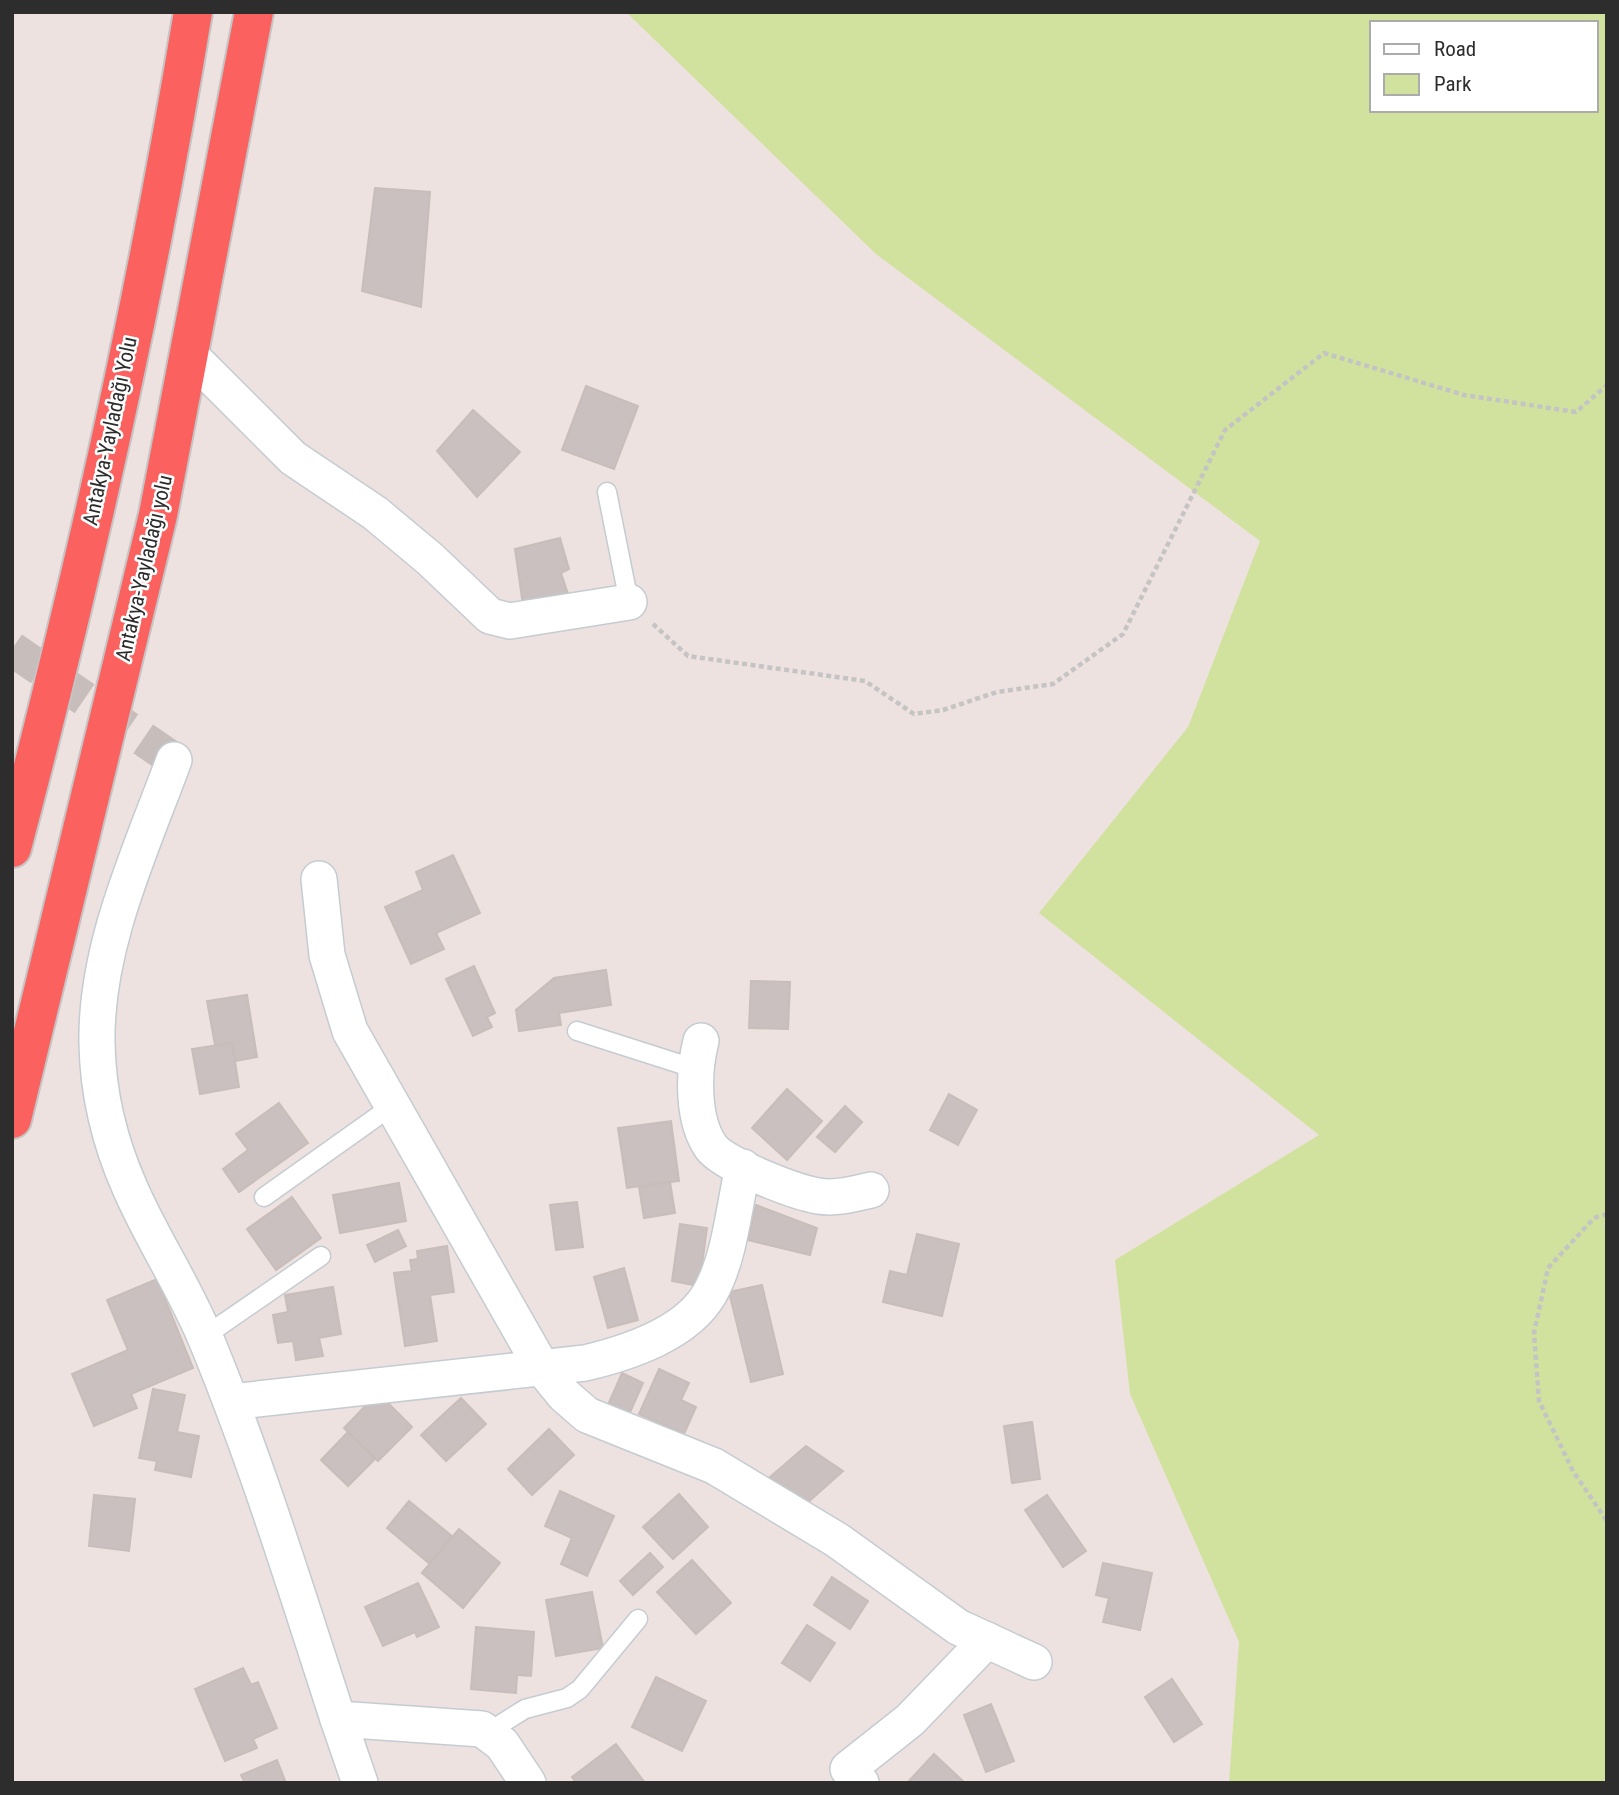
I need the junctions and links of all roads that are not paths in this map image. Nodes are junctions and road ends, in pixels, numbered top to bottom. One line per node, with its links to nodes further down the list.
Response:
1 (193, 12): 7 (highway, Antakya-Yayladağı Yolu)
2 (254, 12): 3 (highway, Antakya-Yayladağı yolu)
3 (189, 355): 5 (street); 12 (highway, Antakya-Yayladağı yolu)
4 (607, 492): 5 (lane)
5 (629, 602)
6 (174, 760): 17 (street)
7 (12, 848)
8 (319, 879): 11 (street)
9 (577, 1031): 10 (lane)
10 (698, 1055): 13 (street)
11 (392, 1106): 15 (lane); 18 (street)
12 (12, 1119)
13 (743, 1167): 14 (street); 18 (street)
14 (872, 1190)
15 (264, 1197)
16 (321, 1256): 17 (lane)
17 (205, 1336): 19 (street)
18 (542, 1368): 19 (street); 21 (street)
19 (231, 1402): 23 (street)
20 (638, 1619): 24 (lane)
21 (987, 1640): 22 (street); 27 (street)
22 (1034, 1662)
23 (338, 1719): 24 (street); 25 (street)
24 (489, 1731): 26 (street)
25 (360, 1783)
26 (528, 1783)
27 (861, 1783)

